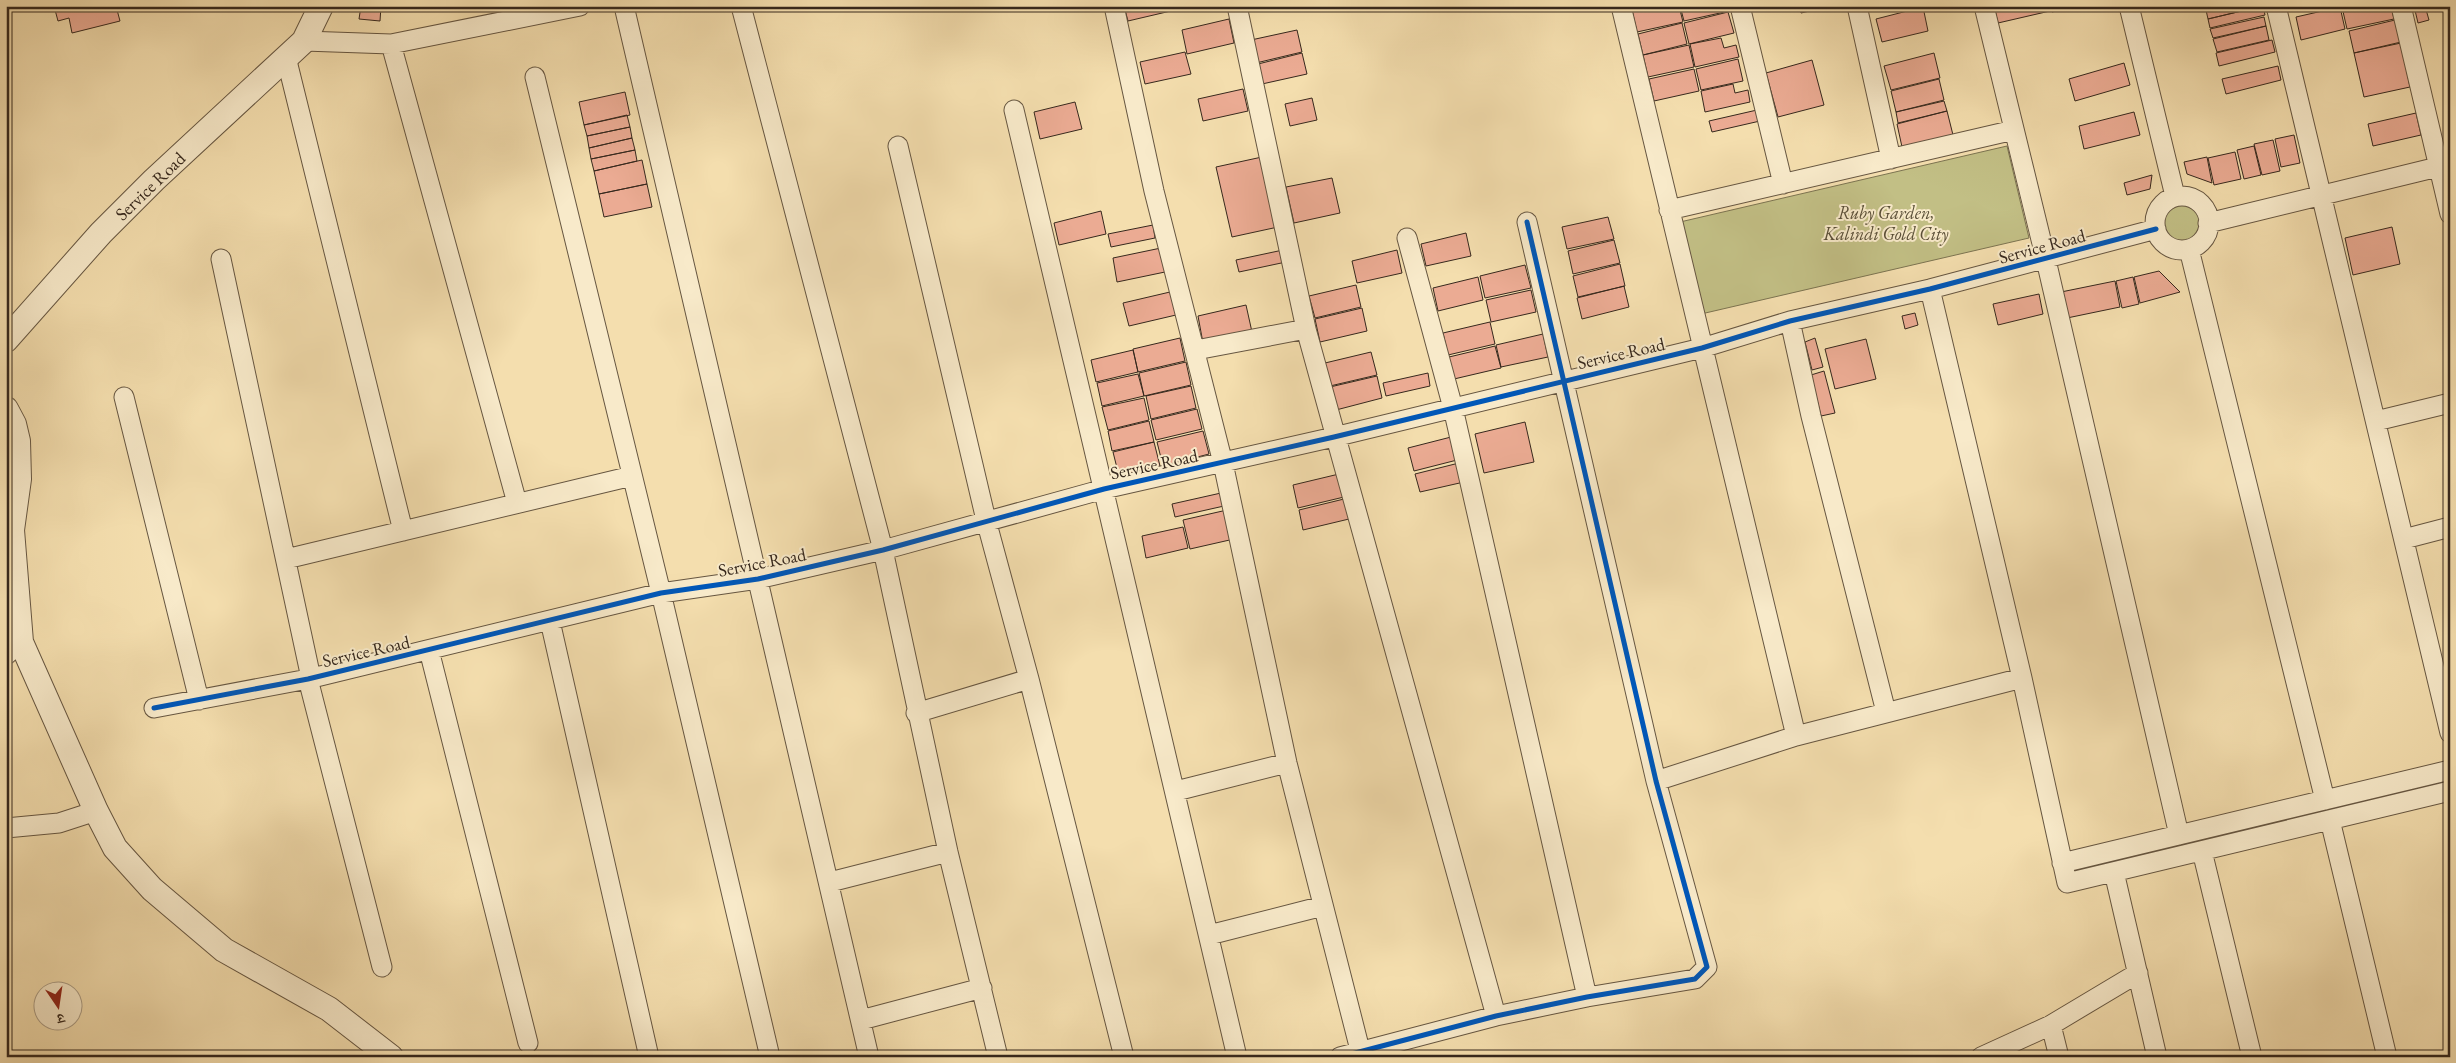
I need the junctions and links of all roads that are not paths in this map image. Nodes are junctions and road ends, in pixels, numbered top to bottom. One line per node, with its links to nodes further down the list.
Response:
1 (321, 6): 14 (street)
2 (580, 6): 15 (street)
3 (624, 6): 58 (street)
4 (742, 6): 56 (street)
5 (1114, 6): 40 (street)
6 (1237, 6): 37 (street)
7 (1621, 6): 26 (street)
8 (1740, 6): 23 (street)
9 (1857, 6): 21 (street)
10 (1984, 6): 19 (street)
11 (2129, 6): 25 (street)
12 (2276, 6): 24 (street)
13 (2401, 6): 22 (street)
14 (304, 42): 15 (street); 16 (street, Service Road)
15 (391, 44): 51 (street)
16 (286, 57): 38 (street, Service Road); 54 (street)
17 (535, 77): 49 (street)
18 (1014, 110): 50 (street)
19 (2014, 130): 21 (street); 34 (street)
20 (898, 146): 52 (street)
21 (1891, 158): 23 (street)
22 (2444, 165): 24 (street); 27 (street)
23 (1783, 184): 26 (street)
24 (2322, 194): 29 (street); 46 (street)
25 (2175, 196): 29 (street); 30 (street)
26 (1669, 210): 39 (street)
27 (2450, 214)
28 (1527, 222): 41 (street)
29 (2208, 223): 32 (street)
30 (2156, 229): 32 (street); 34 (street, Service Road)
31 (1407, 238): 44 (street)
32 (2190, 249): 77 (street)
33 (221, 259): 57 (street)
34 (2046, 260): 35 (street, Service Road); 81 (street)
35 (1930, 290): 36 (street, Service Road); 64 (street)
36 (1790, 321): 39 (street, Service Road); 68 (street)
37 (1306, 329): 40 (street); 47 (street)
38 (6, 340)
39 (1702, 348): 41 (street, Service Road); 71 (street)
40 (1196, 350): 48 (street)
41 (1563, 380): 44 (street, Service Road); 74 (street)
42 (124, 397): 66 (street)
43 (2450, 403): 46 (street)
44 (1453, 408): 47 (street, Service Road); 92 (street)
45 (6, 409): 61 (street)
46 (2376, 421): 55 (street)
47 (1334, 437): 48 (street, Service Road); 93 (street)
48 (1223, 463): 50 (street, Service Road); 72 (street)
49 (632, 476): 51 (street); 59 (street)
50 (1104, 489): 52 (street, Service Road); 75 (street)
51 (517, 503): 54 (street)
52 (986, 520): 56 (street, Service Road); 65 (street)
53 (2450, 527): 55 (street)
54 (403, 531): 57 (street)
55 (2404, 539): 70 (street)
56 (883, 550): 58 (street, Service Road); 69 (street)
57 (286, 559): 63 (street)
58 (758, 578): 59 (street, Service Road); 86 (street)
59 (661, 593): 60 (street, Service Road); 100 (street)
60 (550, 621): 62 (street, Service Road); 99 (street)
61 (14, 648): 78 (street)
62 (429, 650): 63 (street, Service Road); 96 (street)
63 (309, 678): 66 (street, Service Road); 89 (street)
64 (2022, 678): 68 (street); 84 (street)
65 (1030, 679): 69 (street); 103 (street)
66 (199, 700): 67 (street, Service Road)
67 (154, 708)
68 (1886, 712): 71 (street)
69 (916, 713): 83 (street)
70 (2450, 732)
71 (1796, 736): 74 (street)
72 (1287, 763): 75 (street); 87 (street)
73 (2450, 770): 77 (street)
74 (1656, 781): 92 (street)
75 (1176, 791): 88 (street)
76 (2450, 791): 79 (street)
77 (2325, 800): 81 (street)
78 (96, 812): 80 (street); 98 (street)
79 (2330, 820): 82 (street); 110 (street)
80 (6, 828)
81 (2179, 835): 84 (street)
82 (2202, 851): 85 (street); 109 (street)
83 (948, 852): 86 (street); 91 (street)
84 (2062, 863): 85 (street)
85 (2114, 872): 90 (street)
86 (830, 882): 94 (street)
87 (1323, 906): 88 (street); 97 (street)
88 (1209, 935): 104 (street)
89 (382, 967)
90 (2138, 973): 95 (street); 108 (street)
91 (982, 988): 94 (street); 102 (street)
92 (1586, 997): 93 (street)
93 (1496, 1016): 97 (street)
94 (861, 1020): 101 (street)
95 (2051, 1025): 106 (street); 107 (street)
96 (528, 1043)
97 (1360, 1050): 105 (street)
98 (391, 1057)
99 (649, 1057)
100 (770, 1057)
101 (869, 1057)
102 (998, 1057)
103 (1124, 1057)
104 (1237, 1057)
105 (1340, 1057)
106 (1981, 1057)
107 (2059, 1057)
108 (2157, 1057)
109 (2252, 1057)
110 (2388, 1057)

